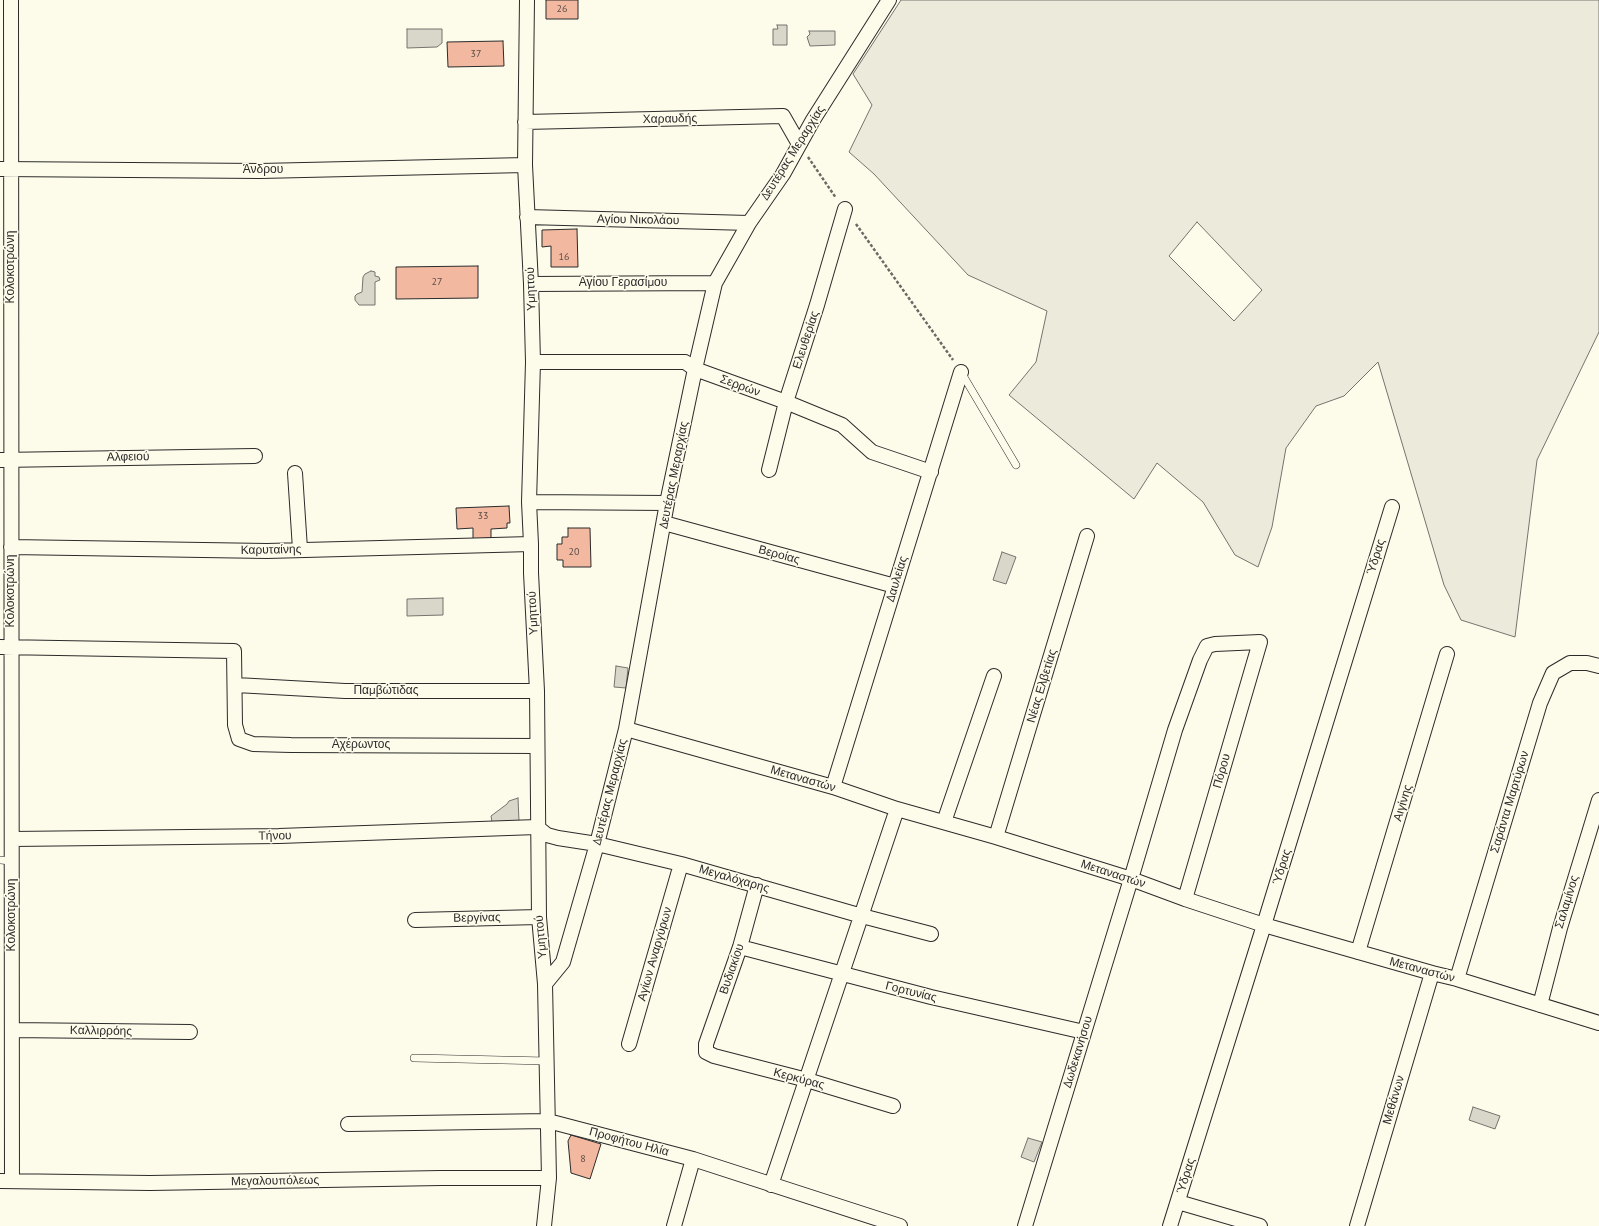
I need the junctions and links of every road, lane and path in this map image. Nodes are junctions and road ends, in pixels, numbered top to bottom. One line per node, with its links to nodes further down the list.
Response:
1 (11, 0): 7 (street, Κολοκοτρώνη)
2 (527, 0): 4 (street, Υμηττού)
3 (889, 0): 5 (street, Δευτέρας Μεραρχίας)
4 (525, 122): 5 (street, Χαραυδής); 6 (street, Υμηττού)
5 (799, 144): 8 (path); 10 (street, Δευτέρας Μεραρχίας)
6 (525, 165): 7 (street, Άνδρου); 9 (street, Υμηττού)
7 (6, 169): 18 (street, Κολοκοτρώνη)
8 (845, 209): 15 (path); 16 (street, Ελευθερίας)
9 (527, 217): 10 (street, Αγίου Νικολάου); 12 (street, Υμηττού)
10 (749, 223): 11 (street, Δευτέρας Μεραρχίας)
11 (715, 283): 12 (street, Αγίου Γερασίμου); 14 (street, Δευτέρας Μεραρχίας)
12 (531, 284): 13 (street, Υμηττού)
13 (533, 362): 14 (street, Σερρών); 23 (street, Υμηττού)
14 (695, 369): 16 (street, Σερρών); 24 (street, Δευτέρας Μεραρχίας)
15 (961, 372): 19 (lane); 21 (street, Δαυλείας)
16 (786, 402): 20 (street, Ελευθερίας); 21 (street, Σερρών)
17 (255, 456): 18 (street, Αλφειού)
18 (6, 460): 29 (street, Κολοκοτρώνη)
19 (1016, 465)
20 (769, 470)
21 (931, 472): 31 (street, Δαυλείας)
22 (295, 473): 30 (street)
23 (529, 502): 24 (street); 28 (street, Υμηττού)
24 (667, 503): 26 (street, Δευτέρας Μεραρχίας)
25 (1392, 507): 57 (street, Ύδρας)
26 (664, 523): 31 (street, Βεροίας); 39 (street, Δευτέρας Μεραρχίας)
27 (1087, 536): 46 (street, Νέας Ελβετίας)
28 (531, 544): 30 (street, Καρυταίνης); 38 (street, Υμηττού)
29 (12, 547): 30 (street, Καρυταίνης); 33 (street, Κολοκοτρώνη)
30 (300, 549)
31 (895, 586): 41 (street, Δαυλείας)
32 (1260, 642): 51 (street, Δωδεκανήσου); 53 (street, Πόρου)
33 (6, 648): 37 (street); 47 (street, Κολοκοτρώνη)
34 (1447, 654): 60 (street, Αιγίνης)
35 (1599, 666): 63 (street, Σαράντα Μαρτύρων)
36 (994, 676): 44 (street)
37 (236, 686): 38 (street, Παμβώτιδας); 40 (street, Αχέρωντος)
38 (537, 691): 40 (street, Υμηττού)
39 (626, 729): 41 (street, Μεταναστών); 48 (street, Δευτέρας Μεραρχίας)
40 (537, 746): 45 (street, Υμηττού)
41 (833, 787): 43 (street, Μεταναστών)
42 (1599, 800): 65 (street, Σαλαμίνος)
43 (897, 809): 44 (street, Μεταναστών); 54 (street)
44 (944, 822): 46 (street, Μεταναστών)
45 (537, 827): 47 (street, Τήνου); 48 (street, Μεγαλόχαρης); 55 (street, Υμηττού)
46 (996, 837): 51 (street, Μεταναστών)
47 (12, 839): 49 (street, Κολοκοτρώνη)
48 (597, 844): 50 (street, Μεγαλόχαρης); 64 (street, Δευτέρας Μεραρχίας)
49 (6, 860): 67 (street, Κολοκοτρώνη)
50 (680, 864): 52 (street, Μεγαλόχαρης); 70 (street, Αγίων Αναργύρων)
51 (1131, 879): 53 (street, Μεταναστών); 69 (street, Δωδεκανήσου)
52 (757, 885): 54 (street, Μεγαλόχαρης); 59 (street, Βυδιακίου)
53 (1185, 899): 57 (street, Μεταναστών)
54 (862, 916): 58 (street, Μεγαλόχαρης); 62 (street)
55 (539, 917): 56 (street, Βεργίνας); 64 (street, Υμηττού)
56 (415, 920)
57 (1264, 925): 60 (street, Μεταναστών); 82 (street, Ύδρας)
58 (931, 934)
59 (740, 947): 62 (street, Γορτυνίας); 71 (street, Βυδιακίου)
60 (1358, 952): 61 (street, Μεταναστών)
61 (1432, 973): 63 (street, Μεταναστών); 89 (street, Μεθάνων)
62 (843, 975): 69 (street, Γορτυνίας); 74 (street)
63 (1457, 979): 65 (street, Μεταναστών)
64 (545, 984): 73 (street, Υμηττού)
65 (1540, 1005): 66 (street, Μεταναστών)
66 (1599, 1022)
67 (12, 1030): 68 (street, Καλλιρρόης); 80 (street, Κολοκοτρώνη)
68 (190, 1032)
69 (1084, 1032): 86 (street, Δωδεκανήσου)
70 (629, 1044)
71 (706, 1052): 74 (street, Κερκύρας)
72 (414, 1058): 73 (lane)
73 (547, 1061): 76 (street, Υμηττού)
74 (807, 1080): 75 (street, Κερκύρας); 81 (street)
75 (893, 1106)
76 (548, 1121): 77 (street, Προφήτου Ηλία); 78 (street, Προφήτου Ηλία); 79 (street, Υμηττού)
77 (348, 1124)
78 (693, 1159): 81 (street, Προφήτου Ηλία); 84 (street)
79 (549, 1178): 80 (street, Μεγαλουπόλεως); 83 (street, Υμηττού)
80 (6, 1181)
81 (772, 1185): 85 (street, Προφήτου Ηλία)
82 (1178, 1202): 87 (street, Ύδρας); 88 (street)
83 (544, 1226)
84 (674, 1226)
85 (900, 1226)
86 (1024, 1226)
87 (1170, 1226)
88 (1260, 1226)
89 (1357, 1226)

